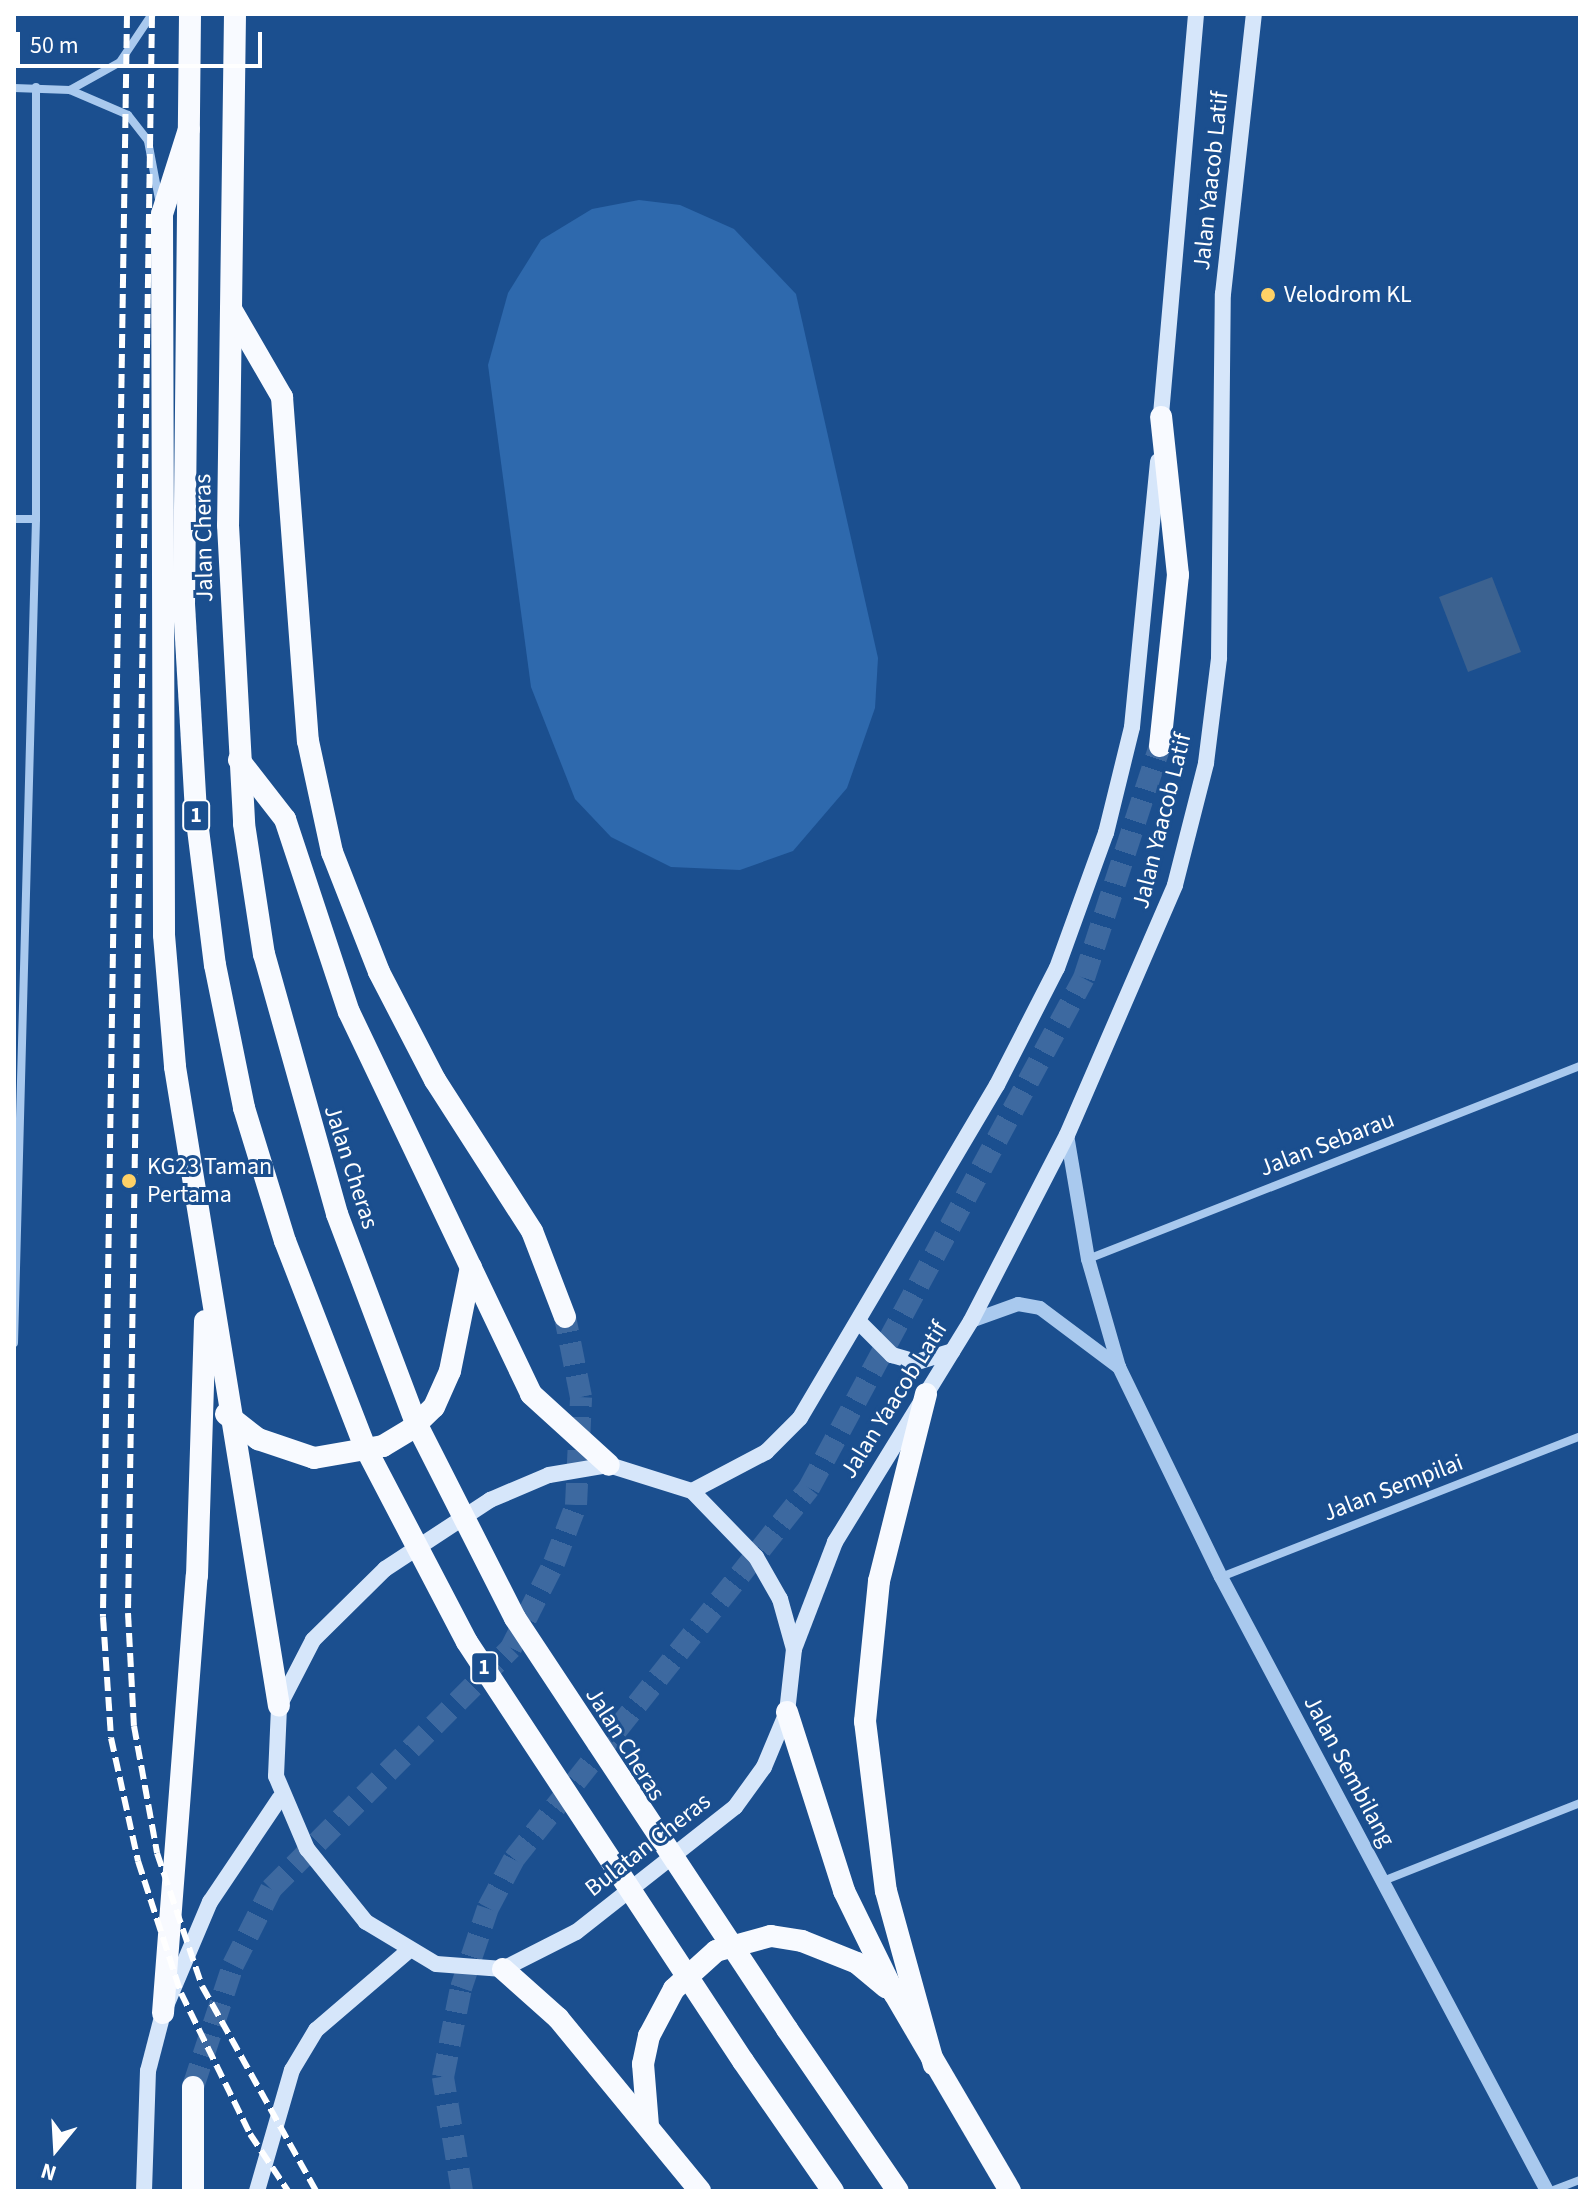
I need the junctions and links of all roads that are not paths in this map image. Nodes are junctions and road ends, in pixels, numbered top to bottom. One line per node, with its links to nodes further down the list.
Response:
1 (152, 14): 8 (street)
2 (190, 14): 9 (highway, Jalan Cheras / 1)
3 (235, 14): 11 (highway, Jalan Cheras / 1)
4 (1196, 14): 12 (main road, Jalan Yaacob Latif)
5 (1254, 14): 18 (main road, Jalan Yaacob Latif)
6 (36, 87): 7 (street); 8 (street); 14 (street)
7 (14, 88)
8 (70, 90): 10 (street)
9 (189, 129): 10 (highway); 52 (highway, Jalan Cheras / 1, bridge)
10 (162, 214): 19 (highway)
11 (230, 308): 16 (highway, Jalan Cheras / 1); 22 (highway)
12 (1161, 417): 15 (highway); 24 (main road, Jalan Yaacob Latif)
13 (14, 519): 14 (street)
14 (36, 519): 25 (street)
15 (1160, 746)
16 (239, 759): 21 (highway); 53 (highway, Jalan Cheras / 1, bridge)
17 (1580, 1066): 20 (street, Jalan Sebarau)
18 (1067, 1135): 20 (street, Jalan Sembilang); 23 (main road, Jalan Yaacob Latif)
19 (208, 1236): 29 (highway); 43 (highway)
20 (1088, 1259): 27 (street, Jalan Sembilang)
21 (471, 1267): 29 (highway); 31 (highway)
22 (565, 1317)
23 (971, 1321): 26 (main road, Jalan Yaacob Latif); 27 (street, Jalan Sembilang)
24 (859, 1322): 26 (main road); 32 (main road, Jalan Yaacob Latif)
25 (14, 1343)
26 (952, 1351): 28 (main road, Jalan Yaacob Latif)
27 (1119, 1367): 33 (street, Jalan Sembilang)
28 (926, 1394): 34 (main road, Jalan Yaacob Latif); 44 (highway)
29 (226, 1414): 35 (highway)
30 (1580, 1436): 33 (street, Jalan Sempilai)
31 (609, 1465): 32 (main road, Bulatan Cheras); 35 (main road, Bulatan Cheras)
32 (692, 1491): 34 (main road, Bulatan Cheras)
33 (1221, 1577): 39 (street, Jalan Sembilang)
34 (794, 1649): 36 (main road, Bulatan Cheras)
35 (279, 1706): 37 (main road, Bulatan Cheras)
36 (787, 1712): 41 (main road, Bulatan Cheras); 42 (highway)
37 (280, 1798): 40 (main road, Bulatan Cheras); 43 (main road)
38 (1580, 1803): 39 (street)
39 (1383, 1881): 55 (street, Jalan Sembilang)
40 (407, 1952): 41 (main road, Bulatan Cheras); 50 (main road)
41 (503, 1969): 46 (highway)
42 (894, 1993): 44 (highway); 46 (highway)
43 (163, 2013): 48 (main road)
44 (934, 2065): 54 (highway)
45 (193, 2087): 49 (highway)
46 (648, 2126): 51 (highway)
47 (1580, 2180): 55 (street)
48 (144, 2191)
49 (193, 2191)
50 (257, 2191)
51 (700, 2191)
52 (833, 2191)
53 (898, 2191)
54 (1010, 2191)
55 (1549, 2191)

